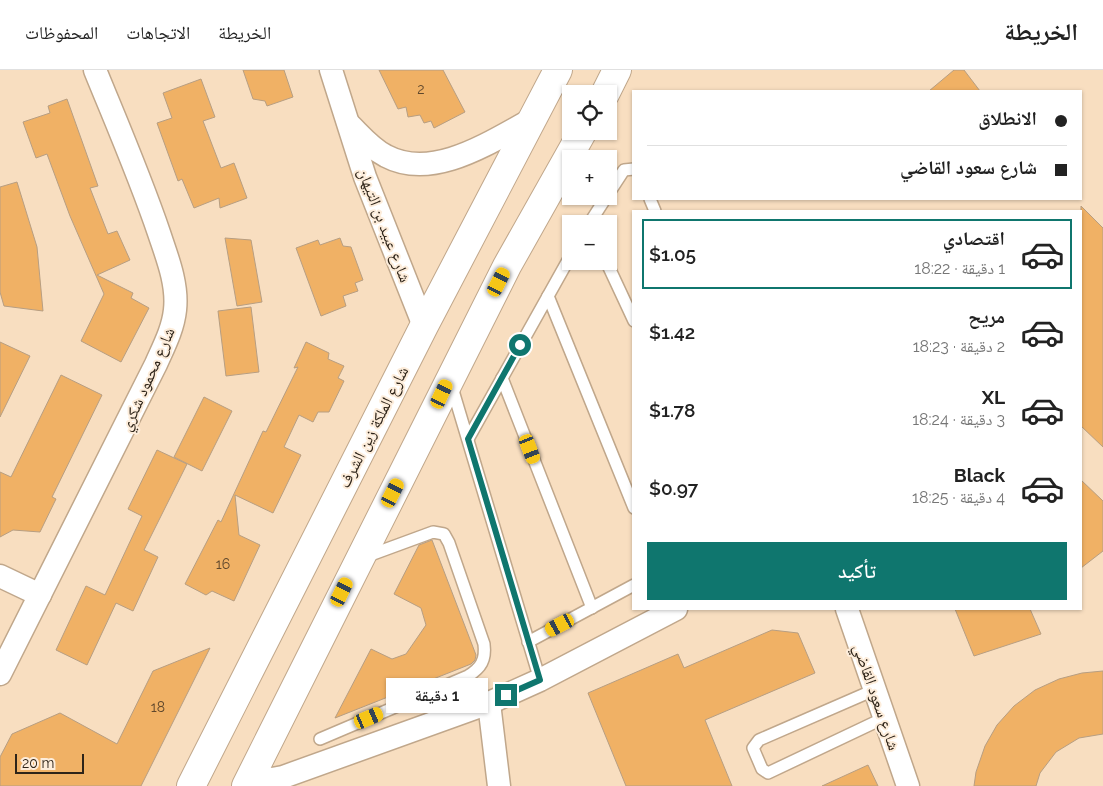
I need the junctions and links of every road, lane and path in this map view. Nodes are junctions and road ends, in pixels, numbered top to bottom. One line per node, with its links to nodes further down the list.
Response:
1 (94, 70): 23 (street, شارع محمود شكري)
2 (331, 70): 7 (street, شارع عبيد بن التيهان)
3 (558, 70): 6 (main road, شارع الملكة زين الشرف)
4 (617, 70): 5 (main road)
5 (609, 85)
6 (530, 120): 7 (street, شارع عبيد بن التيهان); 15 (main road, شارع الملكة زين الشرف)
7 (349, 124): 15 (street, شارع عبيد بن التيهان)
8 (578, 140): 16 (main road)
9 (632, 169): 10 (lane)
10 (617, 181)
11 (563, 270): 13 (lane)
12 (610, 270): 14 (lane)
13 (548, 296): 17 (lane); 19 (lane)
14 (632, 317)
15 (424, 326): 35 (main road, شارع الملكة زين الشرف)
16 (449, 378): 18 (lane); 20 (main road)
17 (502, 378): 18 (lane); 24 (lane)
18 (468, 439): 27 (lane)
19 (632, 503)
20 (359, 559): 33 (lane); 34 (main road)
21 (0, 576): 23 (street)
22 (632, 586): 24 (lane)
23 (40, 595): 28 (street, شارع محمود شكري)
24 (592, 608): 27 (lane)
25 (674, 610): 29 (street)
26 (847, 610): 30 (street, شارع سعود القاضي)
27 (528, 642): 29 (lane)
28 (0, 674)
29 (540, 680): 31 (street)
30 (874, 690): 32 (street, شارع سعود القاضي); 32 (lane)
31 (489, 703): 34 (street); 36 (street)
32 (884, 718): 37 (street, شارع سعود القاضي)
33 (320, 739)
34 (248, 781)
35 (191, 786)
36 (499, 786)
37 (908, 786)

